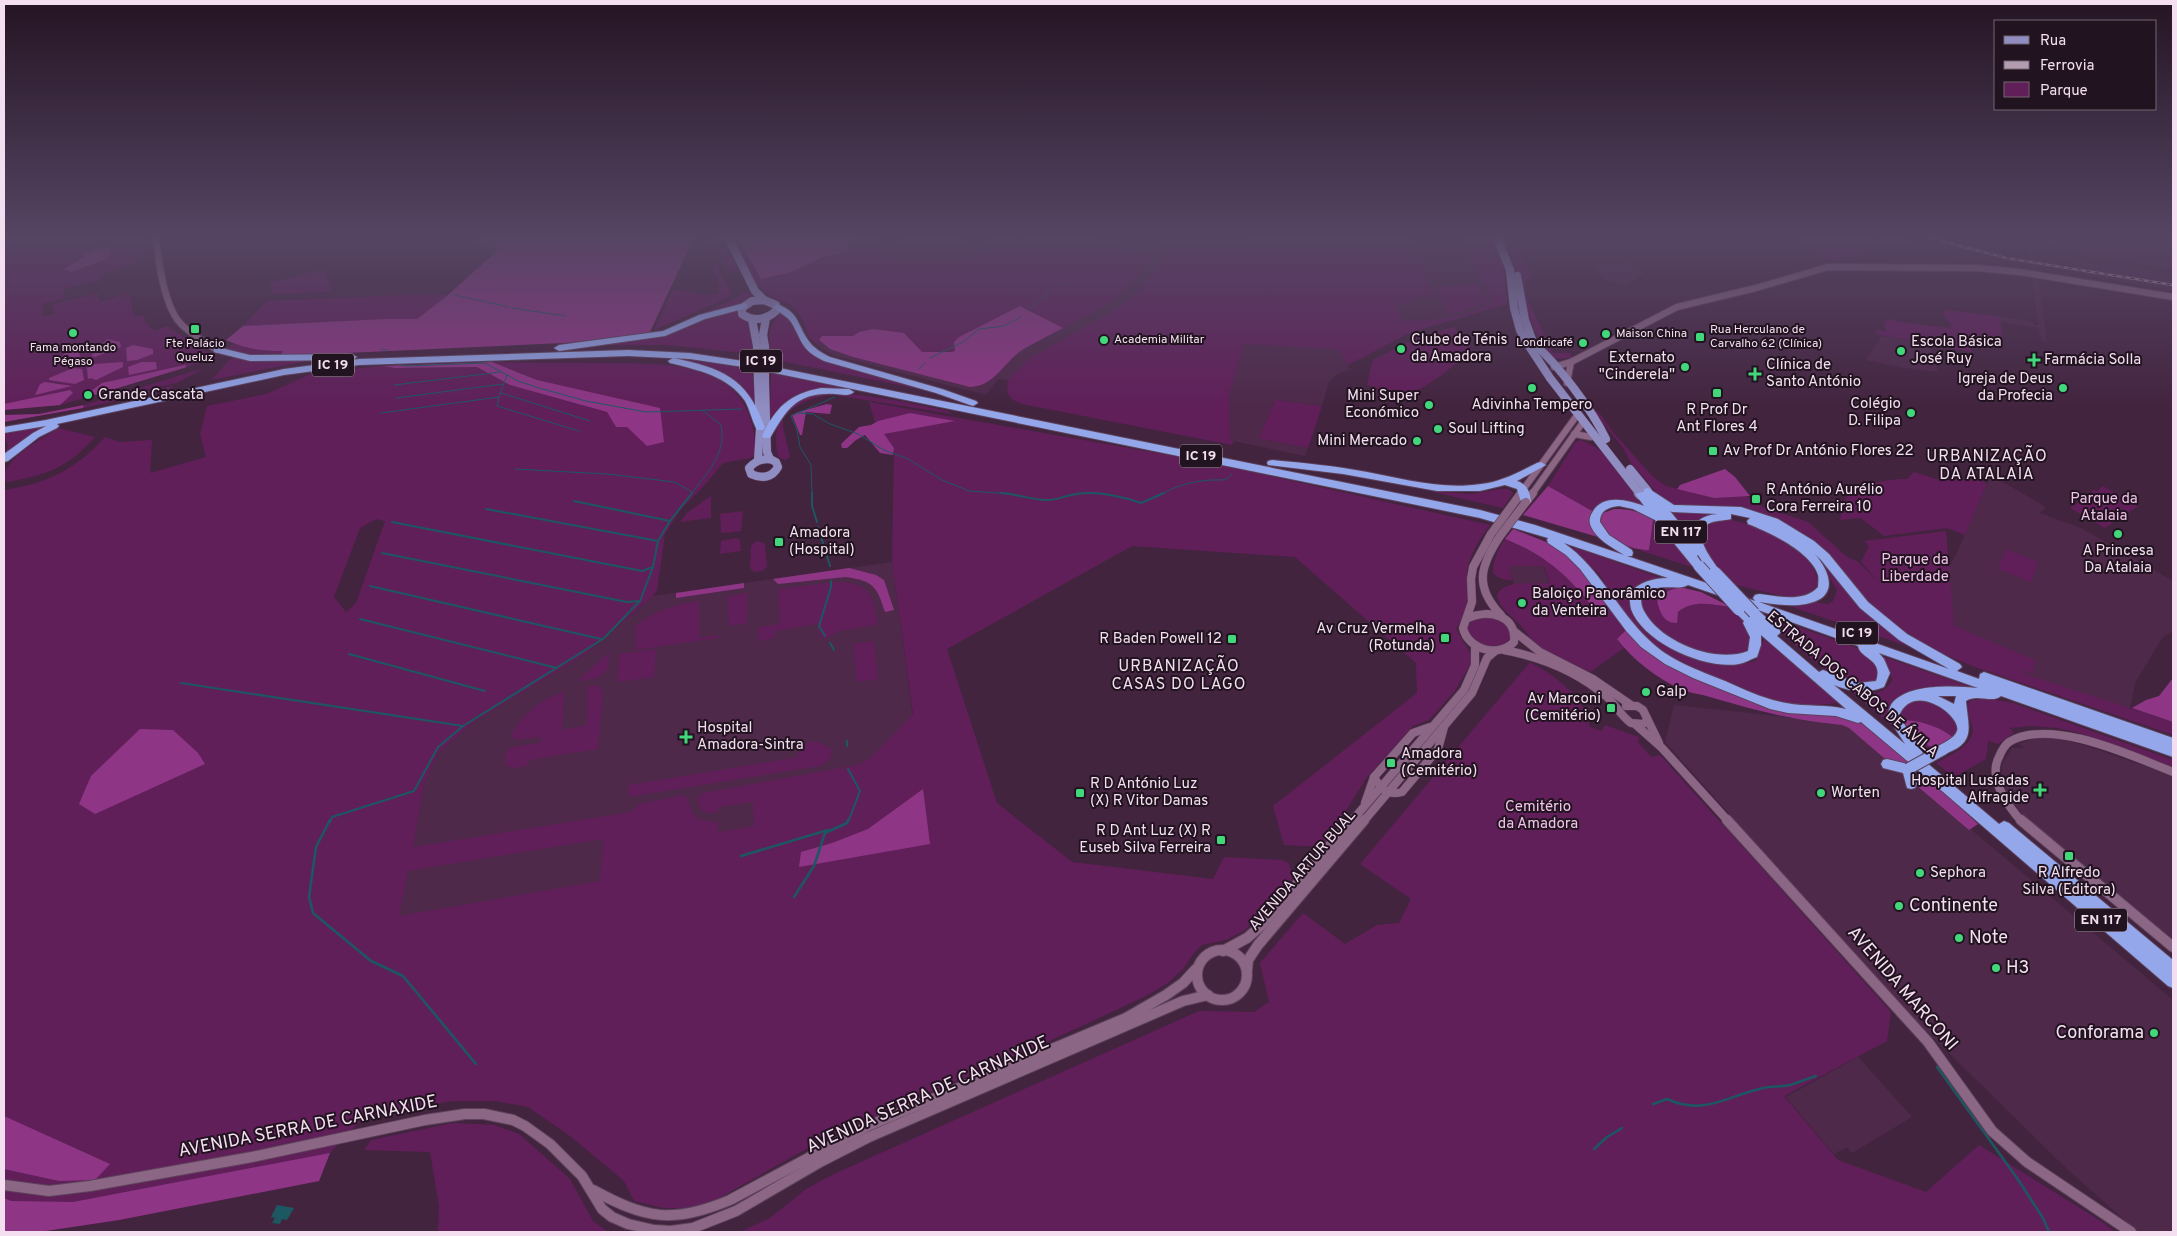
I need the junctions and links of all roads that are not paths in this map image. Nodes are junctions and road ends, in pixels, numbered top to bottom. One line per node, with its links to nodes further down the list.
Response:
1 (167, 293): 15 (street)
2 (755, 293): 9 (main road)
3 (757, 293): 8 (main road)
4 (1520, 293): 13 (main road)
5 (1737, 293): 19 (street)
6 (2146, 293): 7 (street)
7 (2173, 297)
8 (764, 300): 9 (main road); 10 (main road)
9 (748, 303): 12 (main road); 16 (highway)
10 (777, 307): 11 (main road); 24 (highway)
11 (766, 318): 12 (main road); 14 (main road)
12 (752, 319): 14 (main road)
13 (1530, 343): 18 (main road); 20 (main road)
14 (761, 346): 21 (main road, bridge)
15 (217, 350): 17 (highway)
16 (545, 352): 17 (highway, IC 19); 23 (highway, IC 19); 24 (highway, IC 19); 25 (highway, IC 19); 28 (highway)
17 (361, 357): 27 (highway, IC 19)
18 (1548, 358): 19 (street); 20 (main road)
19 (1571, 362): 20 (street); 22 (street)
20 (1546, 369): 22 (main road); 26 (main road)
21 (762, 382): 28 (main road); 31 (main road)
22 (1567, 383): 26 (main road)
23 (918, 398): 31 (highway); 48 (highway, IC 19)
24 (972, 403): 41 (highway, IC 19)
25 (126, 406): 29 (highway, IC 19); 38 (highway)
26 (1581, 417): 30 (street); 32 (main road); 33 (street); 36 (main road); 45 (main road)
27 (4, 425)
28 (760, 428): 40 (main road)
29 (4, 430)
30 (1574, 434): 32 (street); 34 (street)
31 (767, 436): 39 (main road)
32 (1591, 437): 36 (main road)
33 (1560, 439): 34 (street); 42 (street)
34 (1569, 442): 46 (street)
35 (4, 445): 37 (highway)
36 (1606, 449): 45 (main road)
37 (4, 451)
38 (4, 459)
39 (770, 459): 40 (main road); 40 (main road)
40 (758, 460)
41 (1272, 463): 43 (highway); 49 (highway, IC 19)
42 (1541, 465): 43 (highway); 44 (street)
43 (1505, 482): 44 (highway)
44 (1524, 489): 46 (highway)
45 (1644, 493): 47 (highway, ESTRADA DOS CABOS DE ÁVILA / EN 117); 50 (highway, ESTRADA DOS CABOS DE ÁVILA / EN 117); 61 (highway)
46 (1521, 501): 54 (street, bridge); 55 (street, bridge)
47 (1658, 517): 49 (highway); 53 (highway, ESTRADA DOS CABOS DE ÁVILA / EN 117, bridge)
48 (1531, 528): 51 (highway, IC 19); 70 (highway)
49 (1628, 553): 52 (highway, IC 19)
50 (1715, 572): 52 (highway); 62 (highway, ESTRADA DOS CABOS DE ÁVILA / EN 117, bridge)
51 (1709, 588): 53 (highway); 57 (highway, IC 19)
52 (1758, 598): 61 (highway, IC 19)
53 (1739, 610): 70 (highway, ESTRADA DOS CABOS DE ÁVILA / EN 117)
54 (1468, 618): 55 (street); 58 (street)
55 (1504, 618): 56 (street)
56 (1515, 632): 59 (street); 66 (street)
57 (1847, 637): 62 (highway); 65 (highway, IC 19)
58 (1475, 645): 60 (street); 72 (street, AVENIDA ARTUR BUAL)
59 (1504, 650): 60 (street); 67 (street)
60 (1495, 651): 82 (street, AVENIDA ARTUR BUAL)
61 (1956, 667): 73 (highway, IC 19)
62 (1823, 675): 76 (highway, ESTRADA DOS CABOS DE ÁVILA / EN 117)
63 (1973, 692): 64 (highway); 65 (highway); 71 (highway)
64 (1918, 694): 71 (highway); 76 (highway)
65 (2032, 703): 75 (highway, IC 19)
66 (1631, 705): 67 (street); 68 (street)
67 (1621, 713): 69 (street)
68 (1647, 721): 69 (street); 74 (street, AVENIDA MARCONI)
69 (1636, 725): 74 (street, AVENIDA MARCONI)
70 (1872, 725): 89 (highway, ESTRADA DOS CABOS DE ÁVILA / EN 117)
71 (1965, 725): 78 (highway, bridge)
72 (1432, 727): 80 (street, AVENIDA ARTUR BUAL); 82 (street, AVENIDA ARTUR BUAL)
73 (2173, 743)
74 (1662, 748): 93 (street, AVENIDA MARCONI)
75 (2173, 752)
76 (1917, 753): 87 (highway, ESTRADA DOS CABOS DE ÁVILA / EN 117)
77 (1887, 764): 78 (highway)
78 (1908, 769): 81 (highway)
79 (2173, 772): 84 (street)
80 (1374, 777): 82 (street); 83 (street, AVENIDA ARTUR BUAL)
81 (1911, 784)
82 (1384, 791): 83 (street, AVENIDA ARTUR BUAL); 88 (street, AVENIDA ARTUR BUAL)
83 (1364, 807): 85 (street, AVENIDA ARTUR BUAL)
84 (2173, 947)
85 (1223, 951): 86 (street); 88 (street)
86 (1196, 969): 90 (street); 92 (street, AVENIDA SERRA DE CARNAXIDE)
87 (2173, 969)
88 (1247, 970): 90 (street)
89 (2173, 981)
90 (1208, 995): 92 (street, AVENIDA SERRA DE CARNAXIDE)
91 (4, 1185): 92 (street, AVENIDA SERRA DE CARNAXIDE)
92 (593, 1190)
93 (2131, 1232)

